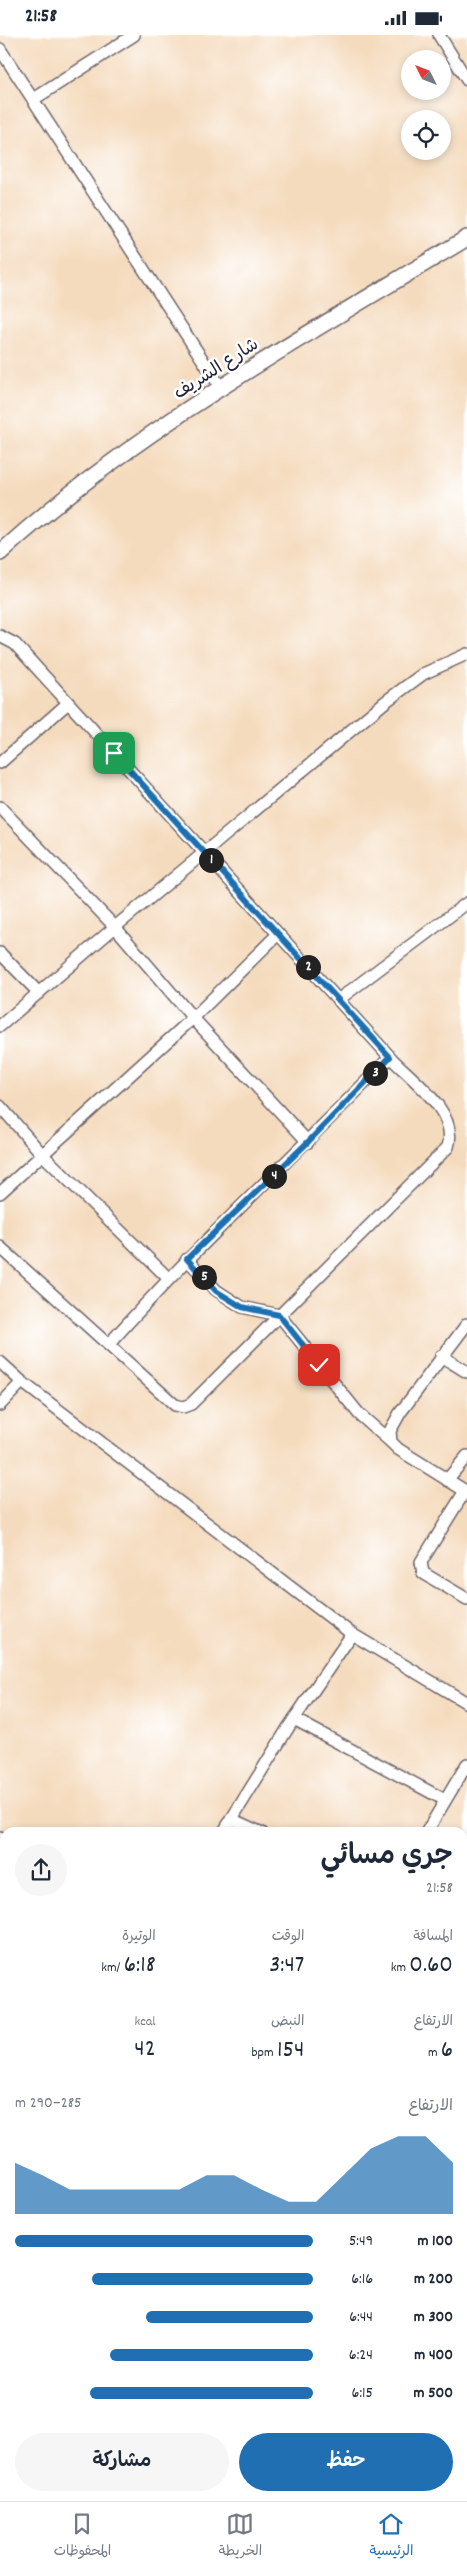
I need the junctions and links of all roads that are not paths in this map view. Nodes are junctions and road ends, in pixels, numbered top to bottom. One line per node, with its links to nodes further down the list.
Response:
1 (134, 35): 5 (street)
2 (439, 35): 4 (street)
3 (0, 49): 5 (street)
4 (467, 80)
5 (34, 99): 7 (street)
6 (467, 238): 7 (main road, شارع الشريف)
7 (221, 388): 8 (main road, شارع الشريف)
8 (0, 553)
9 (0, 636): 11 (street)
10 (467, 654): 14 (street)
11 (68, 703): 12 (street); 14 (street)
12 (0, 763)
13 (0, 807): 16 (street)
14 (204, 853): 16 (street); 17 (street)
15 (467, 903): 20 (street)
16 (114, 927): 19 (street); 21 (street)
17 (278, 934): 20 (street); 21 (street)
18 (0, 953): 19 (street)
19 (39, 993): 22 (street)
20 (338, 1000): 23 (street)
21 (193, 1018): 25 (street); 26 (street)
22 (0, 1026)
23 (390, 1057): 25 (street); 31 (street)
24 (0, 1106): 26 (street)
25 (308, 1142): 29 (street)
26 (42, 1154): 27 (street); 30 (street)
27 (0, 1193)
28 (0, 1247): 33 (street)
29 (187, 1259): 30 (street); 31 (street)
30 (168, 1278): 33 (street)
31 (279, 1315): 33 (street); 39 (street)
32 (467, 1324): 34 (street)
33 (109, 1344)
34 (441, 1356): 36 (street); 39 (street)
35 (0, 1362): 37 (street)
36 (467, 1372)
37 (22, 1382): 38 (street); 44 (street)
38 (0, 1405)
39 (391, 1442): 41 (street)
40 (467, 1456): 41 (street)
41 (447, 1480): 42 (street)
42 (466, 1492): 43 (street)
43 (467, 1599)
44 (352, 1634): 45 (street); 46 (street)
45 (467, 1703)
46 (294, 1719): 48 (street); 49 (street)
47 (467, 1764): 48 (street)
48 (445, 1800): 52 (street)
49 (231, 1819): 50 (street); 51 (street)
50 (226, 1827)
51 (249, 1827)
52 (429, 1827)

